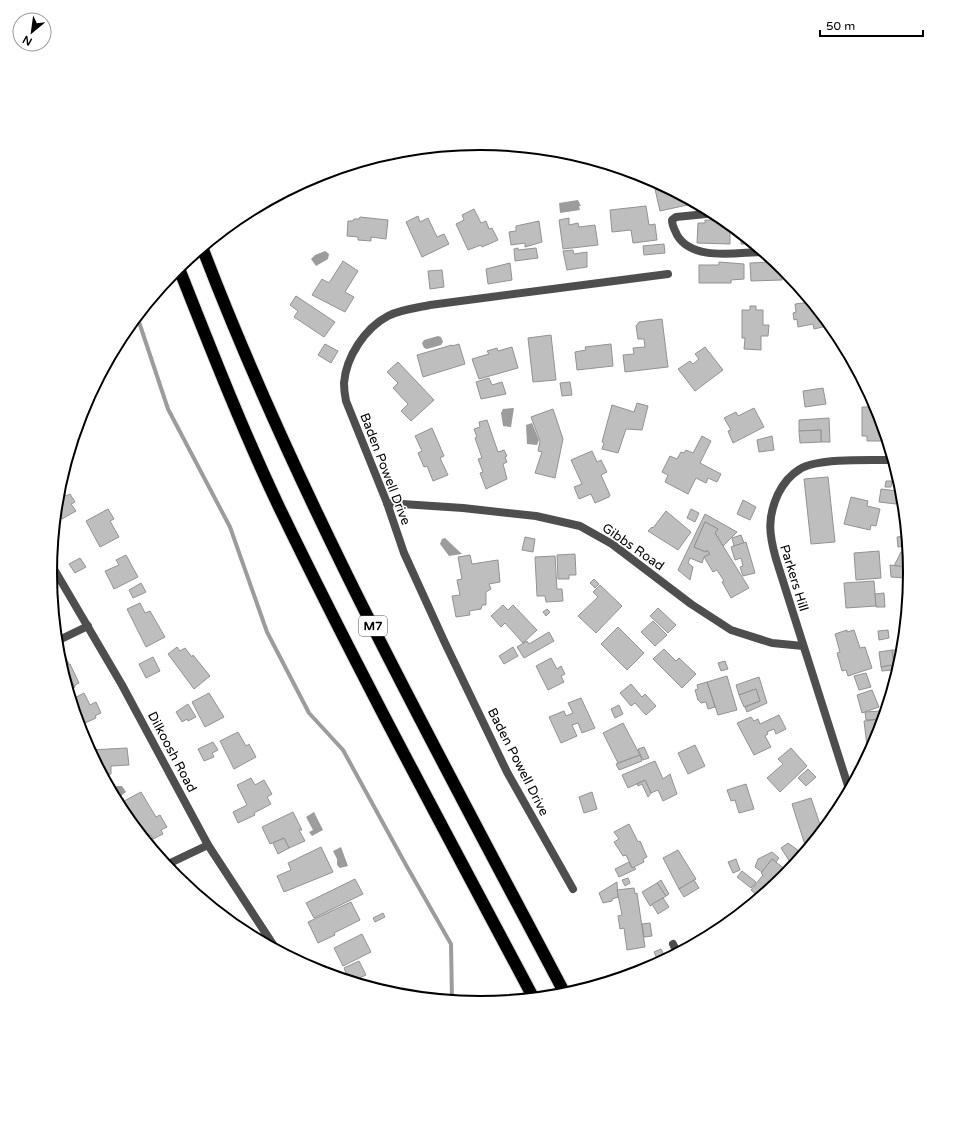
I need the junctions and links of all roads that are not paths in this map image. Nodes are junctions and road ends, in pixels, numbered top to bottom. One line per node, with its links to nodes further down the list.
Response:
1 (704, 214): 3 (street)
2 (204, 252): 19 (highway, M7)
3 (757, 252)
4 (181, 273): 20 (highway, M7)
5 (668, 274): 7 (street, Baden Powell Drive)
6 (888, 460): 11 (street, Parkers Hill)
7 (387, 503): 11 (street, Gibbs Road); 15 (street, Baden Powell Drive)
8 (57, 574): 9 (street, Dilkoosh Road)
9 (88, 626): 10 (street); 13 (street, Dilkoosh Road)
10 (62, 638)
11 (803, 646): 12 (street, Parkers Hill)
12 (847, 781)
13 (208, 845): 14 (street); 16 (street, Dilkoosh Road)
14 (172, 862)
15 (573, 889)
16 (270, 940)
17 (673, 944): 18 (street)
18 (675, 948)
19 (561, 987)
20 (531, 992)

